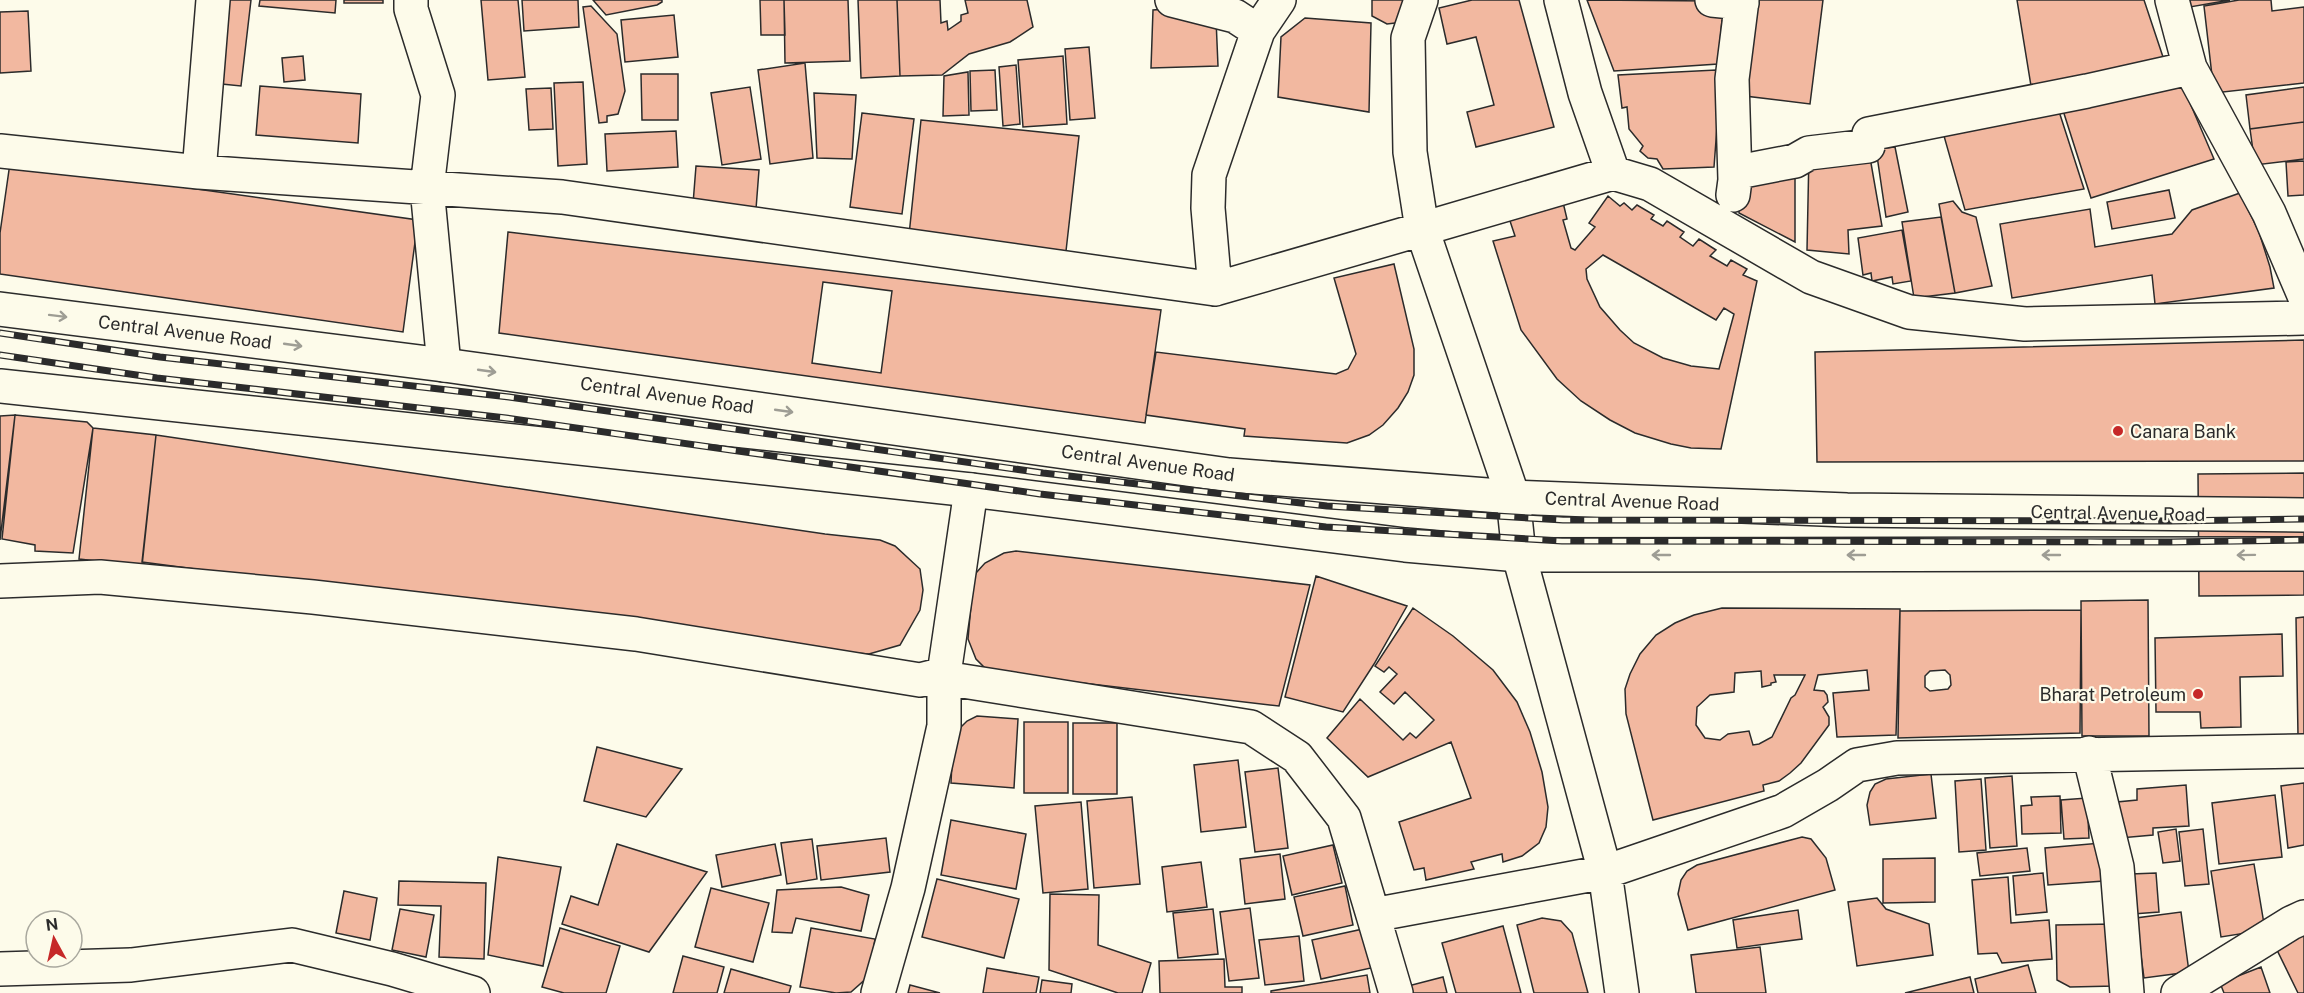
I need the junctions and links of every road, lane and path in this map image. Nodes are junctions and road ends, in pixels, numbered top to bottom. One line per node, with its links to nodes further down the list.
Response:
1 (213, 0): 12 (street)
2 (411, 0): 15 (street)
3 (1172, 0): 9 (street)
4 (1279, 0): 9 (street)
5 (1421, 0): 16 (street)
6 (1561, 0): 13 (street)
7 (2172, 0): 10 (street)
8 (1732, 1): 14 (street)
9 (1258, 31): 18 (street)
10 (2190, 68): 14 (street); 19 (street)
11 (0, 151): 12 (street)
12 (199, 172): 15 (street)
13 (1613, 173): 16 (street); 17 (street)
14 (1735, 180): 17 (street)
15 (427, 188): 18 (street); 22 (street)
16 (1422, 229): 18 (street); 25 (street)
17 (1730, 230): 21 (street)
18 (1215, 289)
19 (2304, 295)
20 (0, 309): 22 (street, Central Avenue Road, one-way to 22)
21 (2304, 318)
22 (444, 365): 25 (street, Central Avenue Road, one-way to 25)
23 (0, 386): 24 (street)
24 (972, 490): 28 (street); 30 (street)
25 (1514, 497): 26 (street, Central Avenue Road); 28 (street)
26 (2304, 515)
27 (2304, 554): 28 (street, one-way to 28)
28 (1519, 555): 33 (street)
29 (0, 581): 30 (street)
30 (944, 676): 34 (street); 38 (street)
31 (2304, 751): 32 (street)
32 (2089, 753): 33 (street); 41 (street)
33 (1605, 872): 34 (street); 40 (street)
34 (1373, 915): 39 (street)
35 (2304, 917): 42 (street)
36 (0, 969): 37 (street)
37 (472, 993)
38 (878, 993)
39 (1396, 993)
40 (1622, 993)
41 (2127, 993)
42 (2178, 993)

